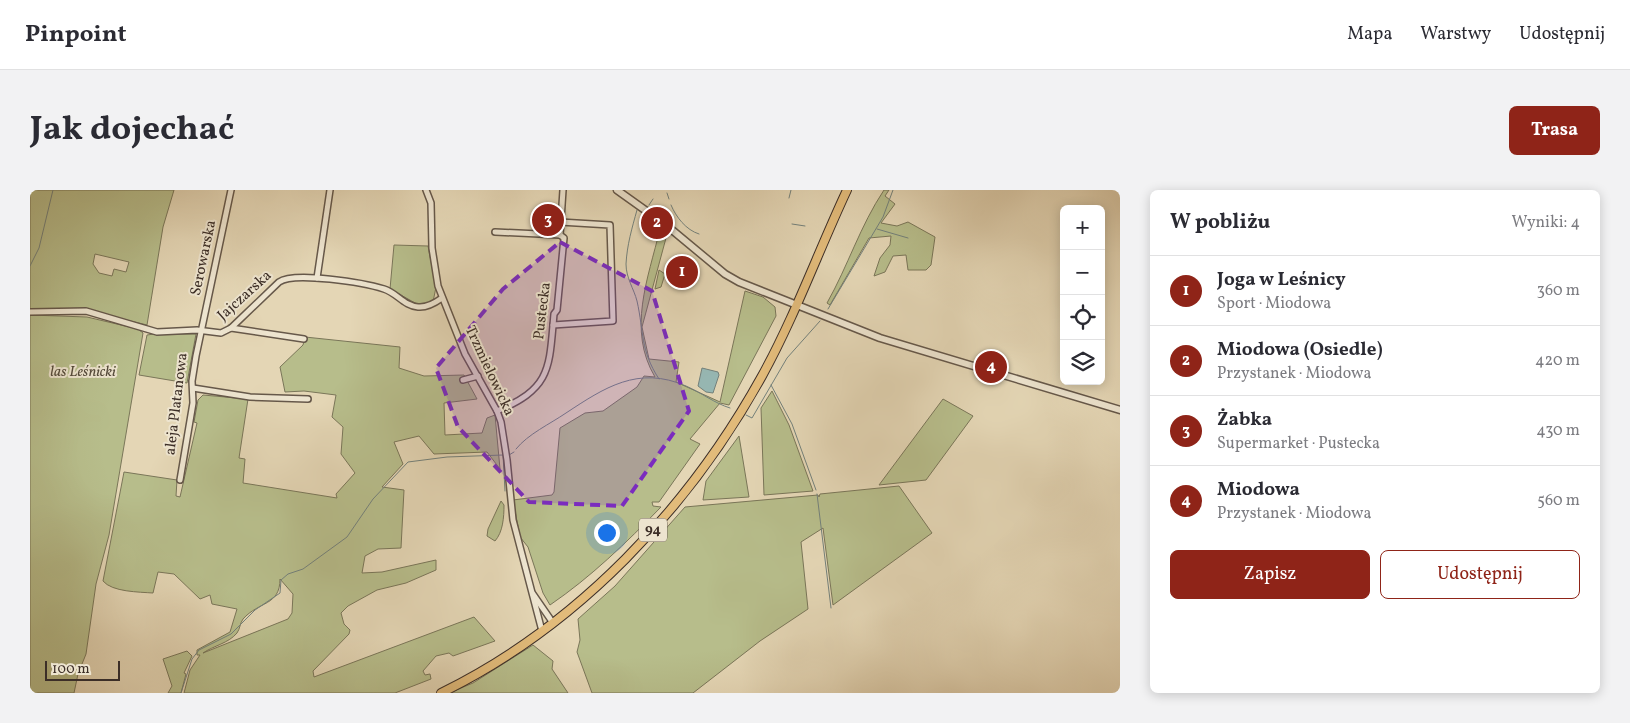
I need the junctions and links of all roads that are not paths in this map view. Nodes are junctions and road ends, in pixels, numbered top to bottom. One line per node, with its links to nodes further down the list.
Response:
1 (231, 190): 16 (street, Serowarska)
2 (330, 190): 10 (street)
3 (426, 190): 11 (street, Trzmielowicka)
4 (563, 190): 7 (street, Pustecka)
5 (617, 190): 12 (street)
6 (847, 190): 12 (main road, 94)
7 (560, 222): 9 (street, Pustecka); 14 (street)
8 (495, 232): 9 (street)
9 (560, 235): 14 (street, Pustecka)
10 (317, 278): 11 (street, Jajczarska); 15 (street, Jajczarska)
11 (442, 298): 18 (street, Trzmielowicka)
12 (796, 303): 22 (street); 26 (main road, 94)
13 (30, 312): 16 (street, Jajczarska)
14 (553, 325): 23 (street, Pustecka)
15 (231, 328): 16 (street, Jajczarska); 17 (street)
16 (200, 331): 20 (street, aleja Platanowa)
17 (304, 339)
18 (478, 376): 19 (street); 23 (street, Trzmielowicka)
19 (464, 380)
20 (193, 388): 21 (street); 24 (street, aleja Platanowa)
21 (308, 399)
22 (1120, 410)
23 (497, 411): 25 (street, Trzmielowicka)
24 (180, 480)
25 (533, 594): 26 (street, Trzmielowicka); 27 (street, Trzmielowicka)
26 (553, 623): 27 (main road, 94)
27 (542, 631): 28 (main road, 94)
28 (441, 693)

